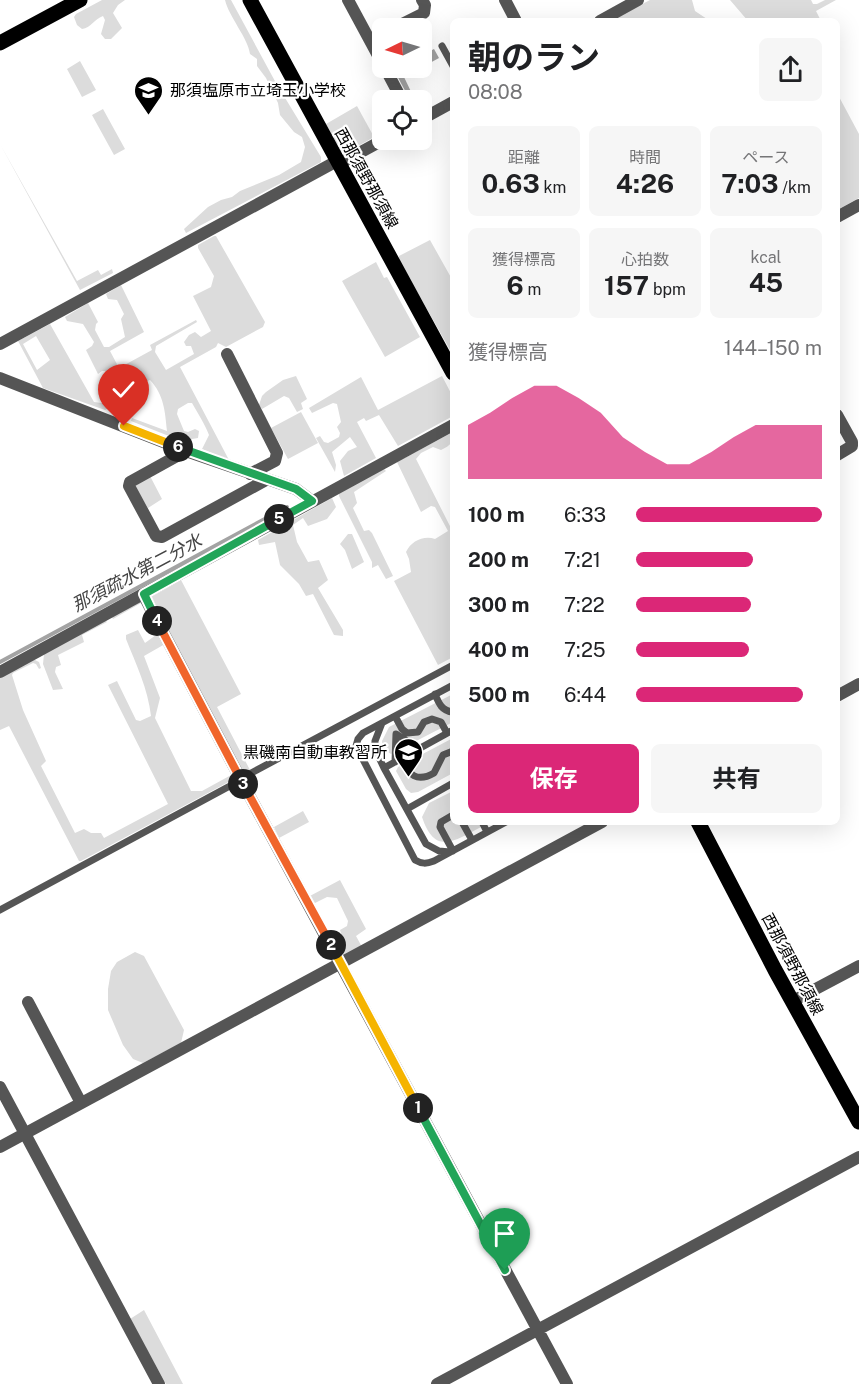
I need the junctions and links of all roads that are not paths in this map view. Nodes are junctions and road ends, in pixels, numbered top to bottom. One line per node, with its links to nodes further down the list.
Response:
1 (80, 0): 11 (main road)
2 (250, 0): 18 (main road, 西那須野那須線)
3 (348, 0): 10 (street)
4 (423, 0): 7 (street)
5 (505, 0): 8 (street)
6 (638, 0): 9 (street)
7 (414, 18)
8 (514, 18)
9 (605, 18)
10 (370, 41): 12 (street)
11 (0, 43)
12 (372, 45)
13 (442, 46): 14 (lane)
14 (450, 61)
15 (450, 104): 16 (street)
16 (432, 114)
17 (372, 145): 18 (street)
18 (338, 162): 21 (street); 23 (main road, 西那須野那須線)
19 (859, 205): 20 (street)
20 (840, 215)
21 (0, 344)
22 (227, 354): 29 (street)
23 (450, 367)
24 (0, 378): 27 (street)
25 (840, 420): 28 (street)
26 (450, 426): 31 (street)
27 (186, 451): 29 (street); 30 (street)
28 (840, 453)
29 (250, 474): 30 (street)
30 (266, 480): 31 (street)
31 (312, 501): 32 (street)
32 (144, 594): 34 (street); 47 (street)
33 (450, 667): 47 (lane)
34 (0, 672)
35 (859, 684): 38 (street)
36 (450, 686): 37 (lane)
37 (435, 694): 39 (lane); 40 (lane)
38 (840, 694)
39 (450, 712)
40 (396, 716): 41 (lane); 42 (lane)
41 (382, 723): 46 (lane); 58 (lane)
42 (450, 732): 43 (lane)
43 (419, 749): 45 (lane); 45 (lane)
44 (450, 752): 45 (lane)
45 (398, 761): 46 (lane)
46 (384, 768): 49 (lane)
47 (241, 780): 59 (lane); 60 (street)
48 (450, 787): 49 (lane)
49 (407, 809): 58 (lane)
50 (450, 817): 58 (lane)
51 (464, 825): 57 (lane)
52 (484, 825): 56 (lane)
53 (498, 825): 56 (lane)
54 (596, 825): 60 (street)
55 (700, 825): 62 (main road, 西那須野那須線)
56 (488, 832): 57 (lane)
57 (472, 840): 58 (lane)
58 (452, 851)
59 (0, 910)
60 (341, 963): 65 (street); 70 (street)
61 (859, 966): 62 (street)
62 (793, 1001): 66 (main road, 西那須野那須線)
63 (28, 1002): 65 (street)
64 (0, 1087): 67 (street)
65 (81, 1103): 67 (street)
66 (859, 1122)
67 (25, 1134): 68 (street); 71 (street)
68 (0, 1147)
69 (859, 1157): 70 (street)
70 (538, 1330): 72 (street); 73 (street)
71 (159, 1384)
72 (436, 1384)
73 (567, 1384)

